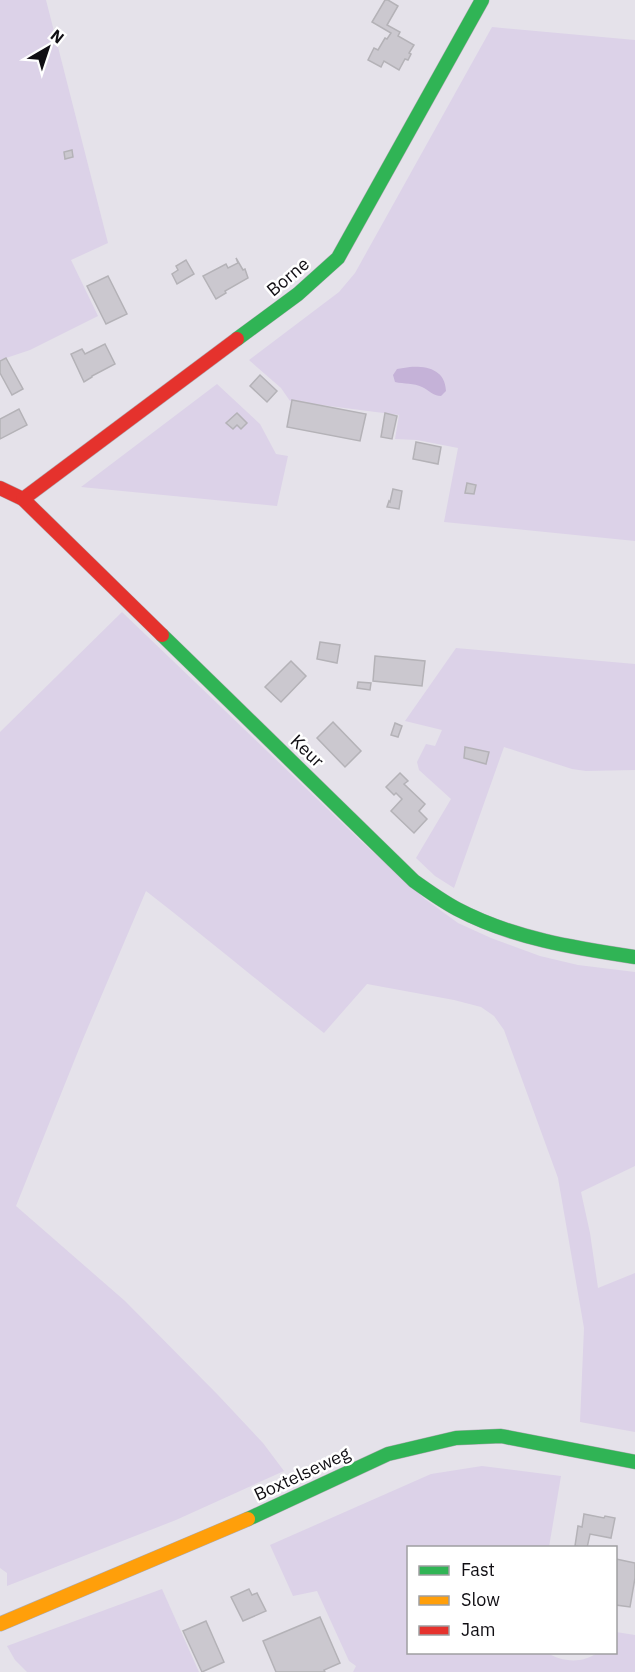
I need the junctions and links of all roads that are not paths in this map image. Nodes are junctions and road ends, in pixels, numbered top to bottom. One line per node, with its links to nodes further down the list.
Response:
1 (482, 0): 3 (street, Borne)
2 (0, 488): 3 (street, Keur)
3 (23, 499): 4 (street, Keur)
4 (635, 957)
5 (635, 1462): 6 (street, Boxtelseweg)
6 (0, 1624)

